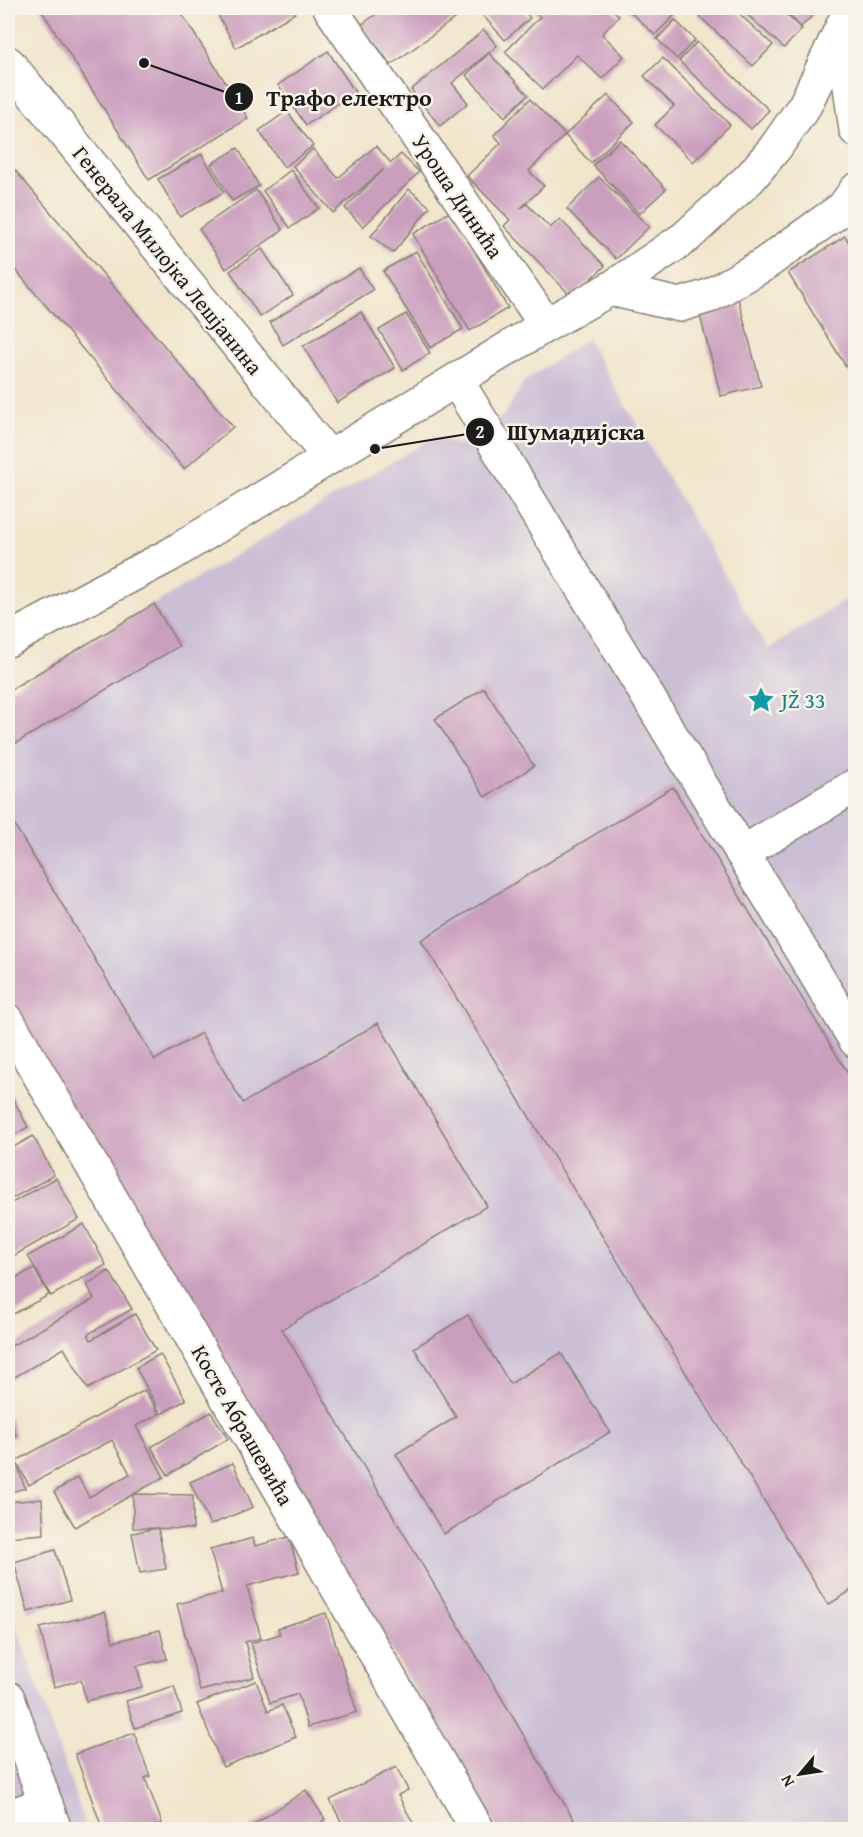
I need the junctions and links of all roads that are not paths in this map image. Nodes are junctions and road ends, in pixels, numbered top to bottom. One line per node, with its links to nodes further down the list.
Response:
1 (330, 8): 7 (street, Уроша Динића)
2 (847, 18): 4 (street); 6 (street)
3 (8, 63): 9 (street, Генерала Милојка Лешјанина)
4 (855, 130)
5 (855, 190): 6 (street)
6 (610, 289): 7 (street)
7 (546, 325): 8 (street)
8 (457, 381): 9 (street); 12 (street)
9 (329, 457): 10 (street)
10 (8, 640)
11 (855, 785): 12 (street)
12 (742, 853): 14 (street)
13 (8, 1021): 18 (street, Косте Абрашевића)
14 (855, 1041)
15 (8, 1698): 17 (street)
16 (8, 1816): 17 (street)
17 (50, 1817)
18 (478, 1830)

